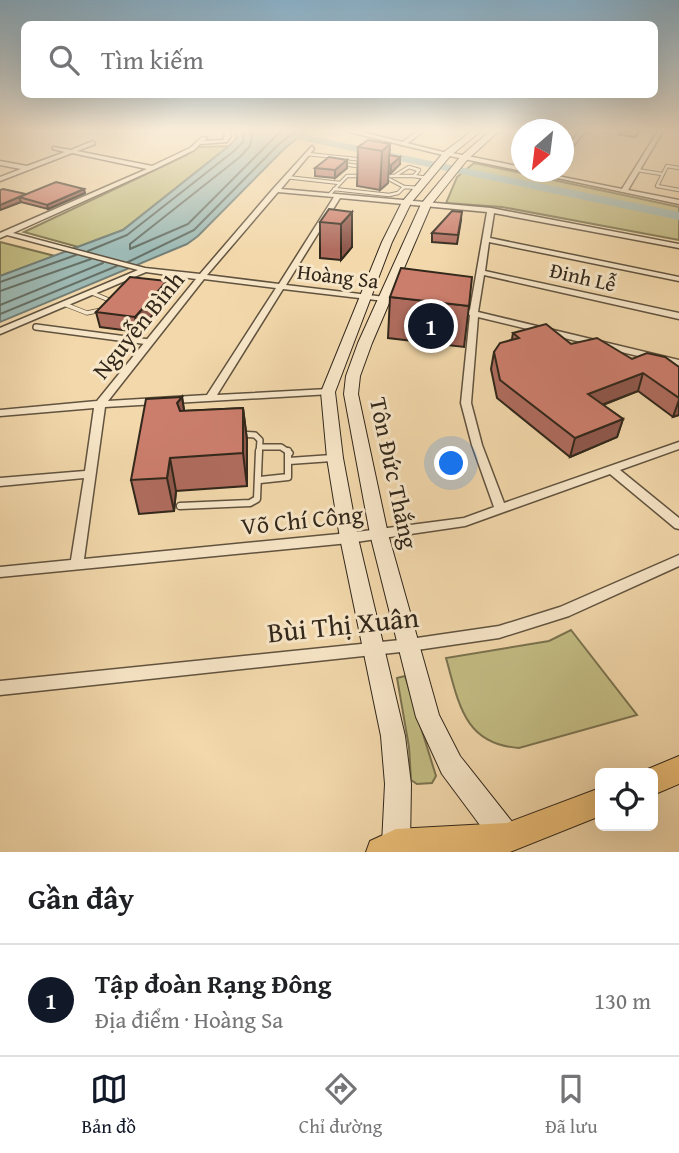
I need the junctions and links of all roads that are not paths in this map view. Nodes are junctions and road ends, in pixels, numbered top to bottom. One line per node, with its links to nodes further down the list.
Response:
1 (637, 170): 24 (street)
2 (20, 171): 17 (street)
3 (147, 171): 29 (street)
4 (292, 171): 16 (street, Nguyễn Bình)
5 (360, 171): 15 (lane)
6 (403, 171): 15 (lane)
7 (420, 171): 18 (lane)
8 (436, 171): 18 (main road, Tôn Đức Thắng)
9 (436, 171): 18 (street)
10 (442, 171): 18 (main road, Tôn Đức Thắng)
11 (506, 171): 18 (street)
12 (642, 171): 14 (lane)
13 (664, 171): 14 (lane)
14 (662, 174): 22 (lane)
15 (396, 175): 18 (lane)
16 (286, 177): 21 (lane); 23 (street, Nguyễn Bình)
17 (0, 179)
18 (431, 179): 20 (lane); 25 (street); 26 (lane); 28 (street); 38 (main road, Tôn Đức Thắng); 39 (main road, Tôn Đức Thắng)
19 (574, 179): 24 (street)
20 (392, 181): 21 (lane); 26 (lane)
21 (340, 183): 25 (lane)
22 (679, 190)
23 (275, 191): 25 (street); 34 (street, Nguyễn Bình)
24 (624, 191): 27 (street)
25 (334, 193): 26 (lane); 36 (street)
26 (379, 194)
27 (679, 202)
28 (491, 210): 30 (street); 31 (street)
29 (2, 234): 32 (street, Hoàng Sa)
30 (485, 239): 33 (street); 35 (street)
31 (679, 246)
32 (145, 270): 34 (street, Hoàng Sa); 37 (street)
33 (480, 272): 42 (street); 43 (street, Đinh Lễ)
34 (201, 278): 36 (street, Hoàng Sa); 46 (street, Nguyễn Bình)
35 (679, 279)
36 (280, 287): 38 (street, Hoàng Sa); 49 (street)
37 (92, 293): 40 (street); 40 (lane)
38 (364, 297): 39 (street, Hoàng Sa); 48 (main road, Tôn Đức Thắng)
39 (392, 300): 64 (main road, Tôn Đức Thắng)
40 (64, 304): 45 (street)
41 (449, 308): 42 (street)
42 (474, 312): 47 (street); 62 (street)
43 (679, 316)
44 (36, 327): 46 (lane)
45 (0, 331)
46 (149, 342): 50 (street, Nguyễn Bình)
47 (679, 363)
48 (328, 392): 49 (street); 55 (main road, Tôn Đức Thắng)
49 (211, 397): 50 (street)
50 (100, 404): 51 (street); 58 (street, Nguyễn Bình)
51 (0, 413)
52 (235, 434): 54 (lane)
53 (679, 444): 57 (street, Võ Chí Công)
54 (260, 447): 56 (lane); 59 (lane)
55 (335, 458): 56 (lane); 65 (main road, Tôn Đức Thắng)
56 (289, 461): 59 (lane)
57 (613, 470): 62 (street, Võ Chí Công); 63 (street)
58 (90, 474): 60 (street); 67 (street, Nguyễn Bình)
59 (260, 480): 61 (lane)
60 (0, 482)
61 (180, 506)
62 (501, 510): 64 (street, Võ Chí Công)
63 (679, 525)
64 (379, 534): 65 (street, Võ Chí Công); 69 (main road, Tôn Đức Thắng)
65 (349, 538): 67 (street, Võ Chí Công); 70 (main road, Tôn Đức Thắng)
66 (679, 560): 69 (street, Bùi Thị Xuân)
67 (77, 564): 68 (street, Võ Chí Công)
68 (0, 572)
69 (410, 645): 70 (street, Bùi Thị Xuân); 75 (main road, Tôn Đức Thắng)
70 (373, 648): 71 (street, Bùi Thị Xuân); 76 (main road, Tôn Đức Thắng)
71 (0, 688)
72 (679, 770): 73 (main road)
73 (658, 778)
74 (595, 804): 75 (main road)
75 (503, 845): 76 (main road)
76 (388, 848)

